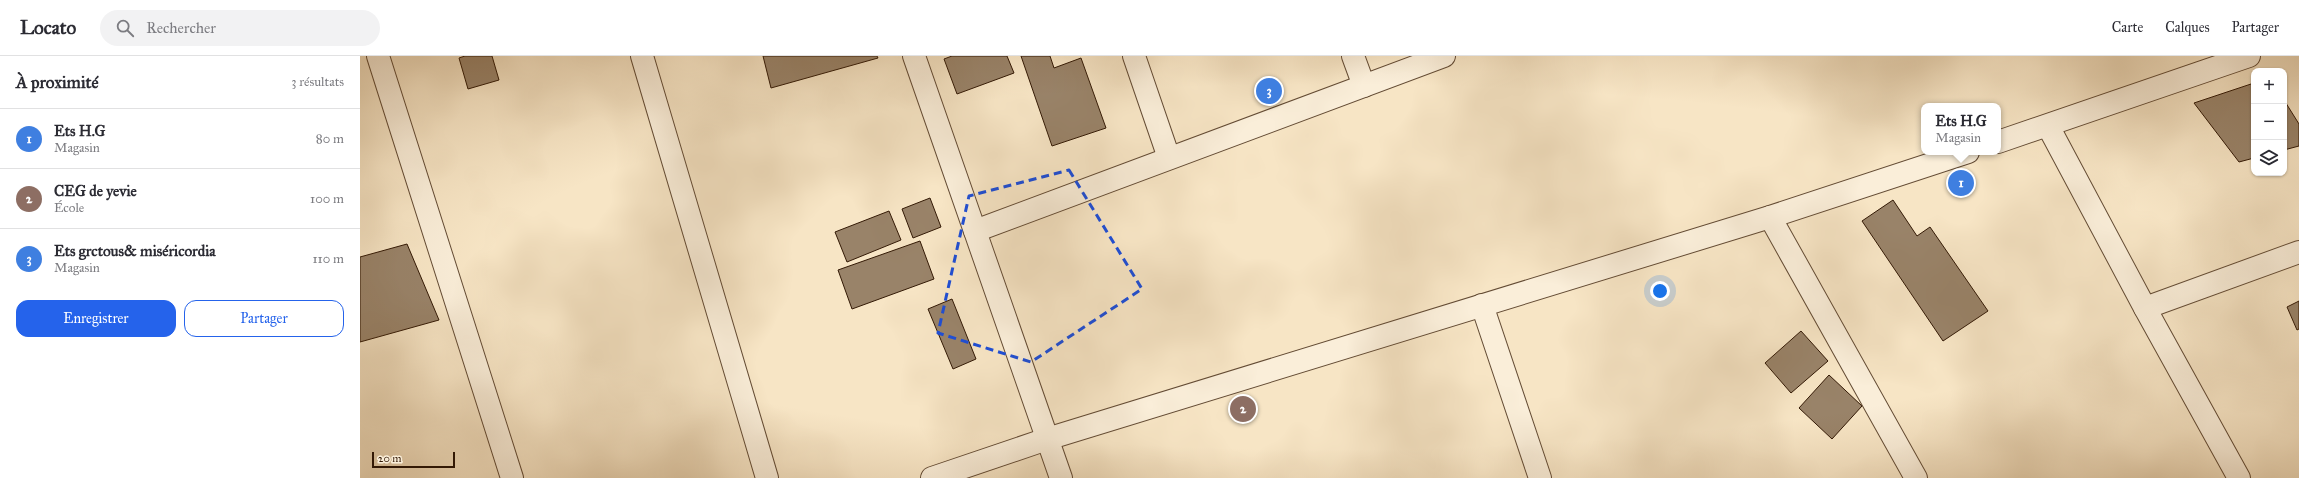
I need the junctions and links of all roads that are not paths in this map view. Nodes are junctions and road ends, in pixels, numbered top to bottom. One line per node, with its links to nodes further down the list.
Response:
1 (378, 56): 19 (street)
2 (642, 56): 20 (street)
3 (914, 56): 14 (street)
4 (1134, 56): 12 (street)
5 (1353, 56): 8 (street)
6 (1444, 56): 8 (street)
7 (2249, 56): 9 (street)
8 (1364, 86): 12 (street)
9 (2048, 126): 10 (street); 17 (street)
10 (2001, 141)
11 (1959, 155): 13 (street)
12 (1169, 158): 14 (street)
13 (1770, 217): 16 (street); 24 (street)
14 (975, 231): 18 (street)
15 (2299, 252): 17 (street)
16 (1482, 305): 18 (street); 23 (street)
17 (2145, 308): 25 (street)
18 (1047, 439): 21 (street); 22 (street)
19 (512, 478)
20 (767, 478)
21 (932, 478)
22 (1061, 478)
23 (1540, 478)
24 (1916, 478)
25 (2239, 478)

